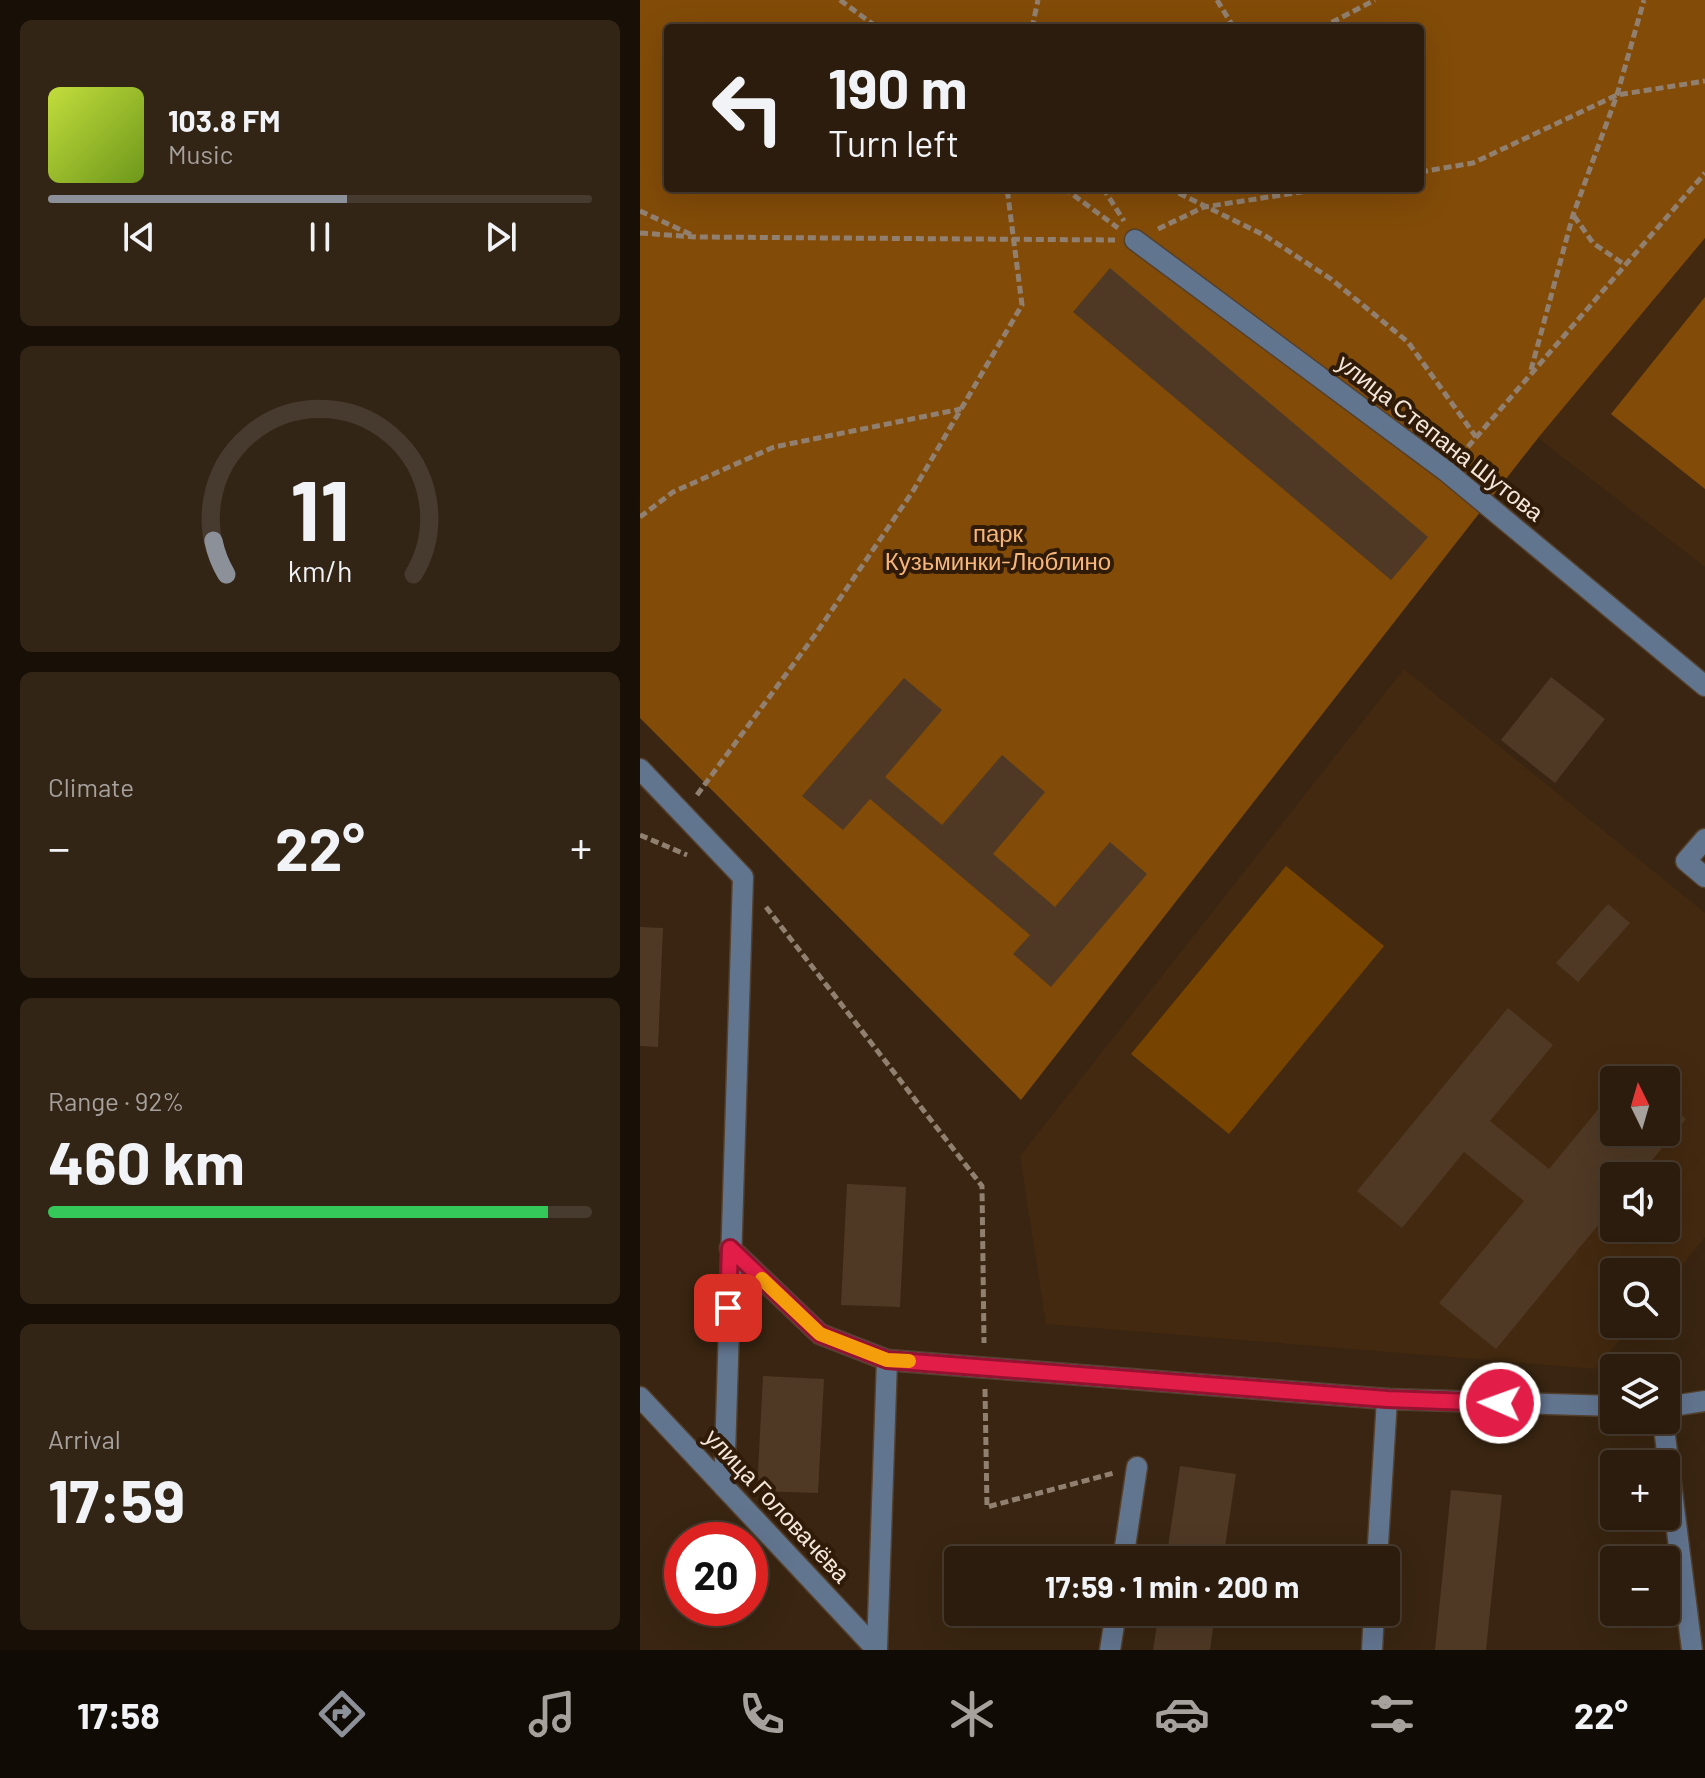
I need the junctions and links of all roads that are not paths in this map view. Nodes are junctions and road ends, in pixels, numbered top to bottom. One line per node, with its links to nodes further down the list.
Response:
1 (1135, 240): 2 (street, улица Степана Шутова)
2 (1705, 686)
3 (640, 769): 6 (street)
4 (1705, 839): 5 (street)
5 (1705, 877)
6 (730, 1248): 7 (street); 15 (street)
7 (887, 1360): 9 (street); 20 (street)
8 (640, 1397): 15 (street, улица Головачёва)
9 (1387, 1399): 12 (street); 17 (street)
10 (1705, 1401): 11 (street)
11 (1680, 1405)
12 (1600, 1406)
13 (1665, 1434): 23 (street)
14 (1137, 1467): 16 (street)
15 (724, 1487): 20 (street, улица Головачёва)
16 (1125, 1546)
17 (1378, 1546)
18 (1114, 1626): 21 (street)
19 (1373, 1626): 22 (street)
20 (877, 1650)
21 (1110, 1650)
22 (1372, 1650)
23 (1692, 1650)

